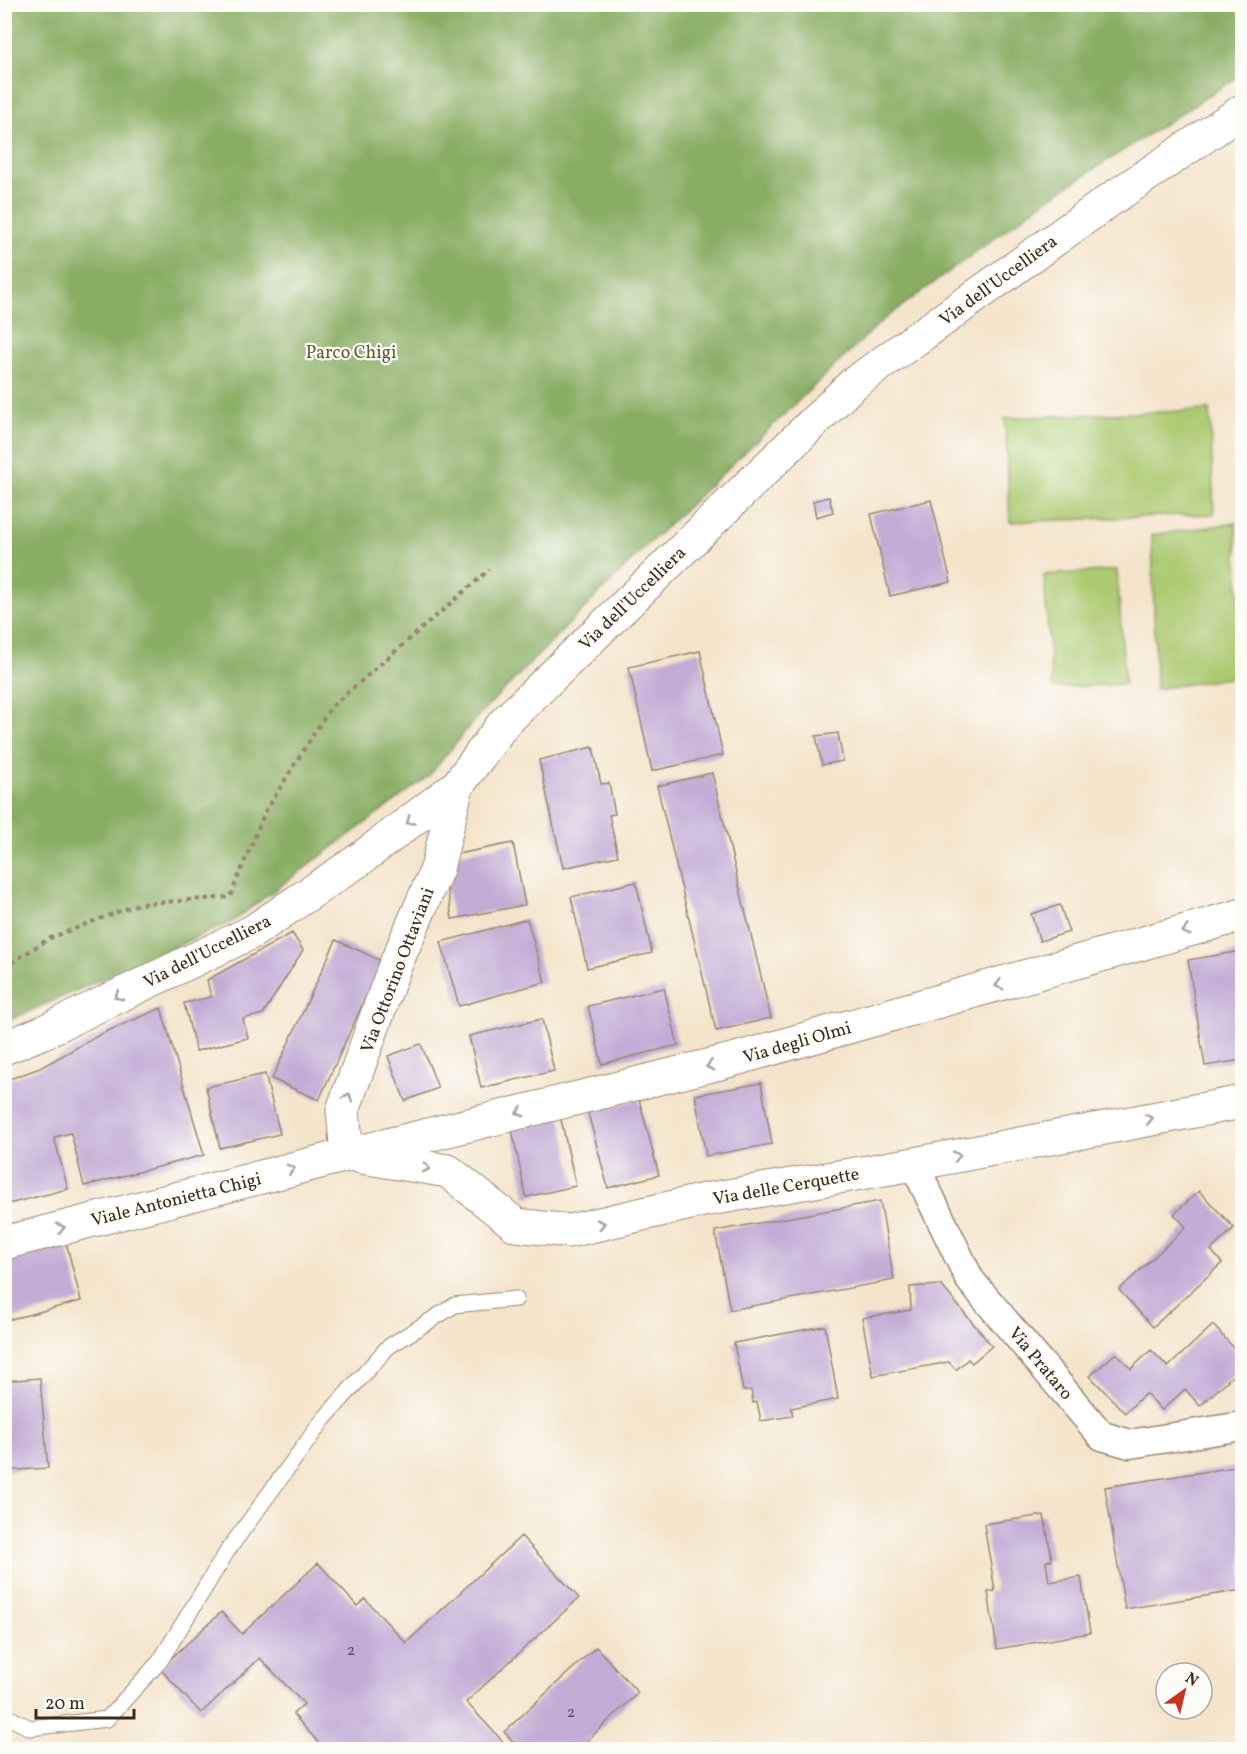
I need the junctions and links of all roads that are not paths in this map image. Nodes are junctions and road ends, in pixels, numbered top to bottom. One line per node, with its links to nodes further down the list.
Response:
1 (1242, 111): 2 (street, Via dell'Uccelliera)
2 (457, 786): 4 (street, Via dell'Uccelliera, one-way to 4); 6 (street, Via Ottorino Ottaviani, one-way to 2)
3 (1242, 915): 6 (street, Via degli Olmi, one-way to 6)
4 (4, 1048)
5 (1242, 1102): 7 (street, Via delle Cerquette, one-way to 5)
6 (347, 1155): 7 (street, Via delle Cerquette, one-way to 7); 8 (street, Viale Antonietta Chigi, one-way to 6)
7 (915, 1164): 10 (street, Via Prataro)
8 (4, 1243)
9 (516, 1299): 11 (lane)
10 (1242, 1426)
11 (4, 1715)

